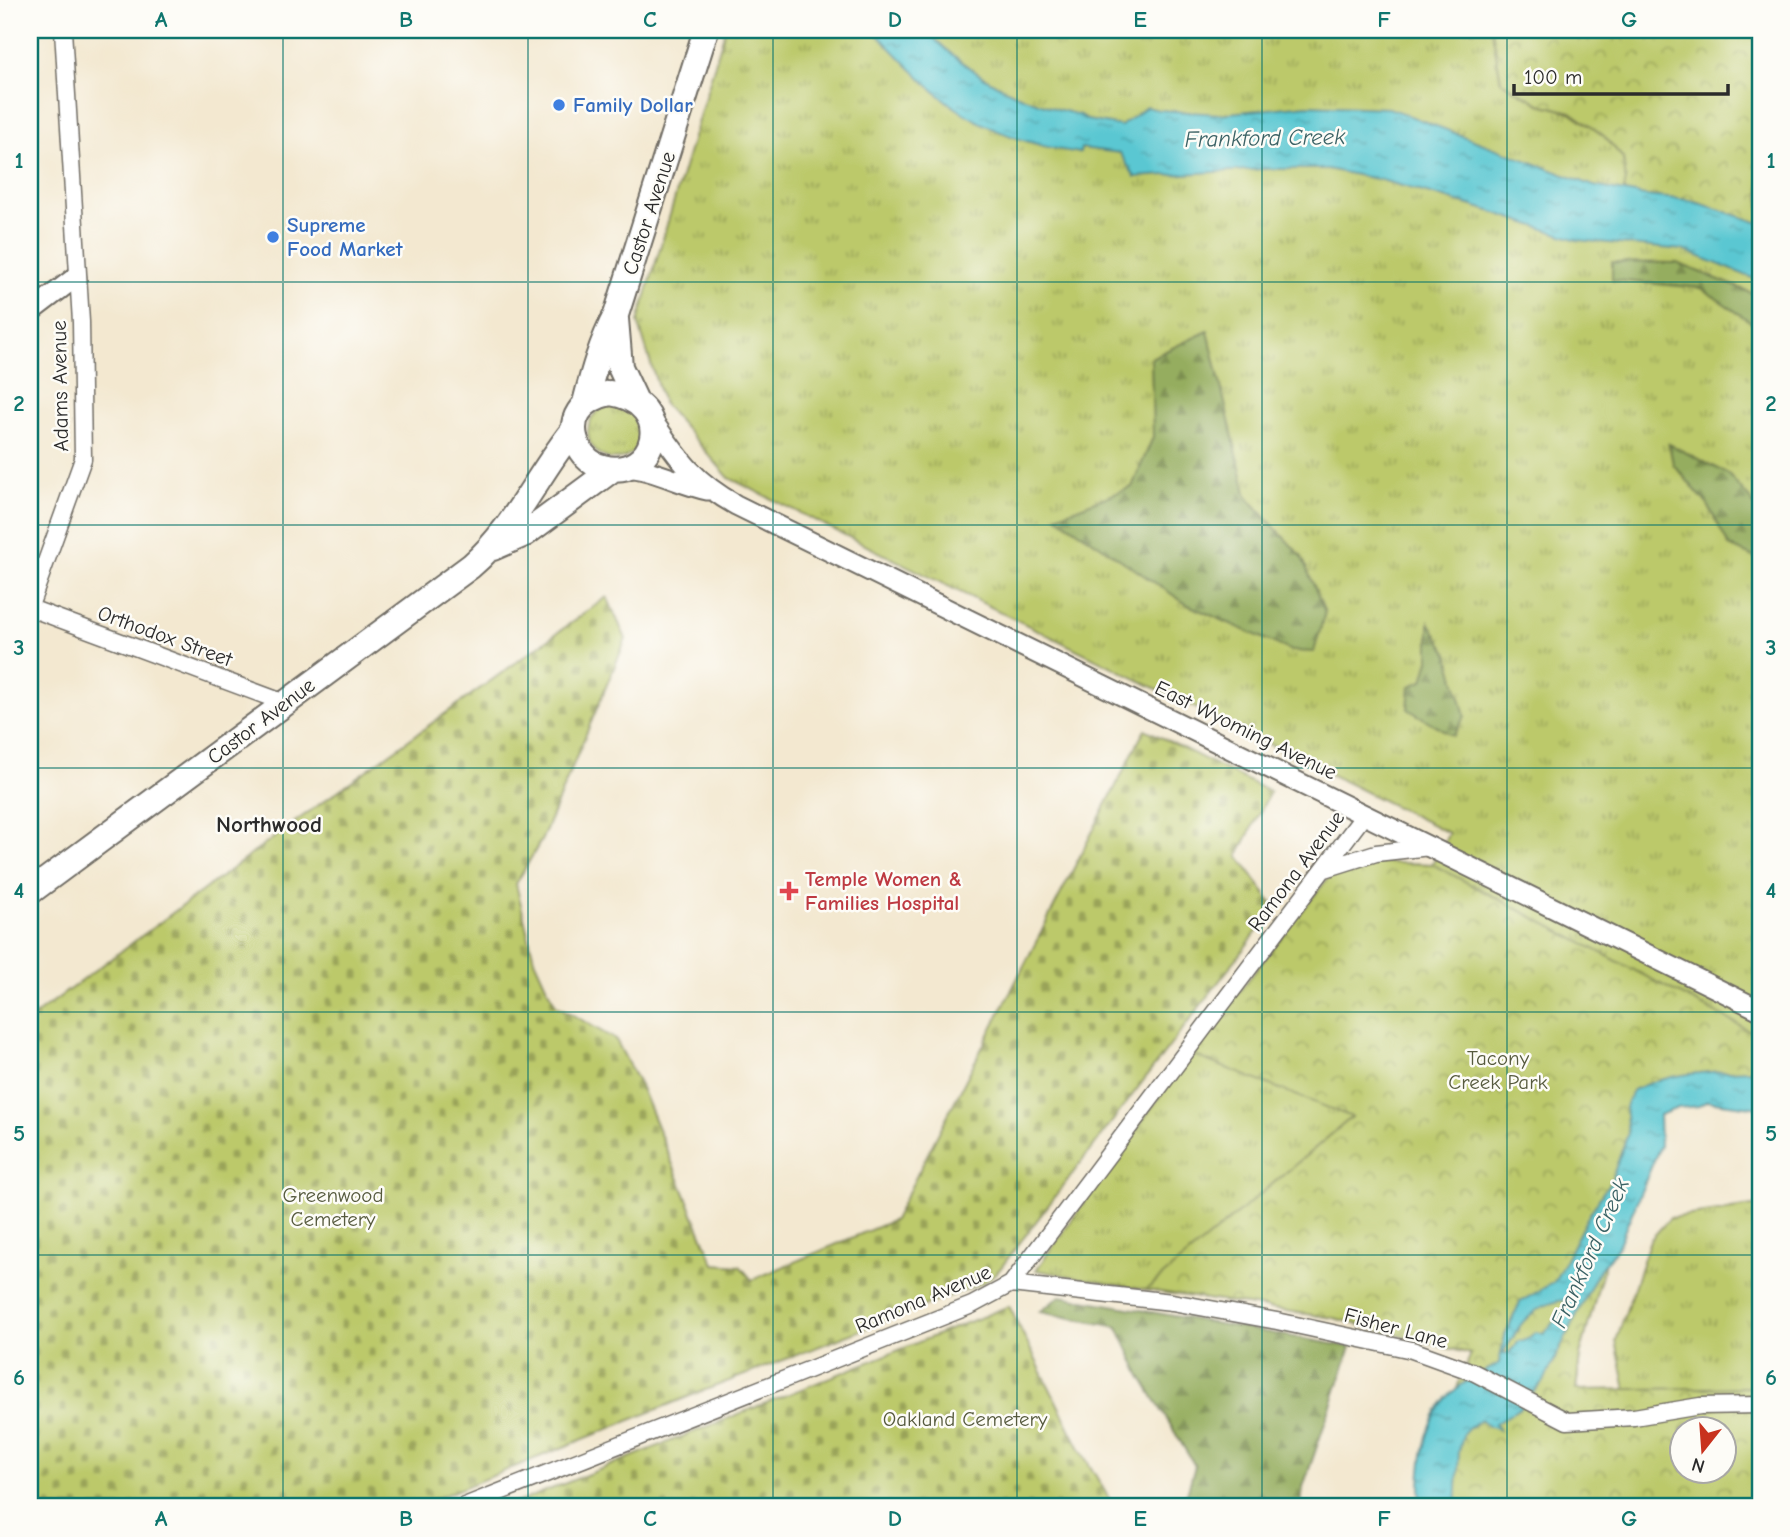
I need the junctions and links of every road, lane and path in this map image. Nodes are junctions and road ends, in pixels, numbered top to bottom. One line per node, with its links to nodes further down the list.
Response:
1 (63, 30): 3 (street, Adams Avenue)
2 (706, 30): 5 (main road, Castor Avenue)
3 (76, 277): 4 (street); 13 (street, Adams Avenue)
4 (30, 312)
5 (616, 315): 6 (main road, Castor Avenue); 7 (main road, Castor Avenue)
6 (636, 401): 7 (main road); 8 (main road)
7 (585, 403): 9 (main road)
8 (652, 420): 10 (main road); 11 (street, East Wyoming Avenue)
9 (574, 429): 10 (main road); 12 (main road, Castor Avenue)
10 (619, 468): 11 (street, East Wyoming Avenue); 12 (main road, Castor Avenue)
11 (711, 491): 15 (street, East Wyoming Avenue)
12 (492, 548): 14 (main road, Castor Avenue)
13 (30, 607): 14 (street, Orthodox Street)
14 (285, 703): 18 (main road, Castor Avenue)
15 (1365, 814): 16 (street, East Wyoming Avenue); 17 (street, Ramona Avenue)
16 (1430, 847): 17 (street); 19 (street, East Wyoming Avenue)
17 (1323, 870): 20 (street, Ramona Avenue)
18 (30, 892)
19 (1760, 1010)
20 (1011, 1284): 21 (street, Fisher Lane); 22 (street, Ramona Avenue)
21 (1760, 1405)
22 (462, 1507)

